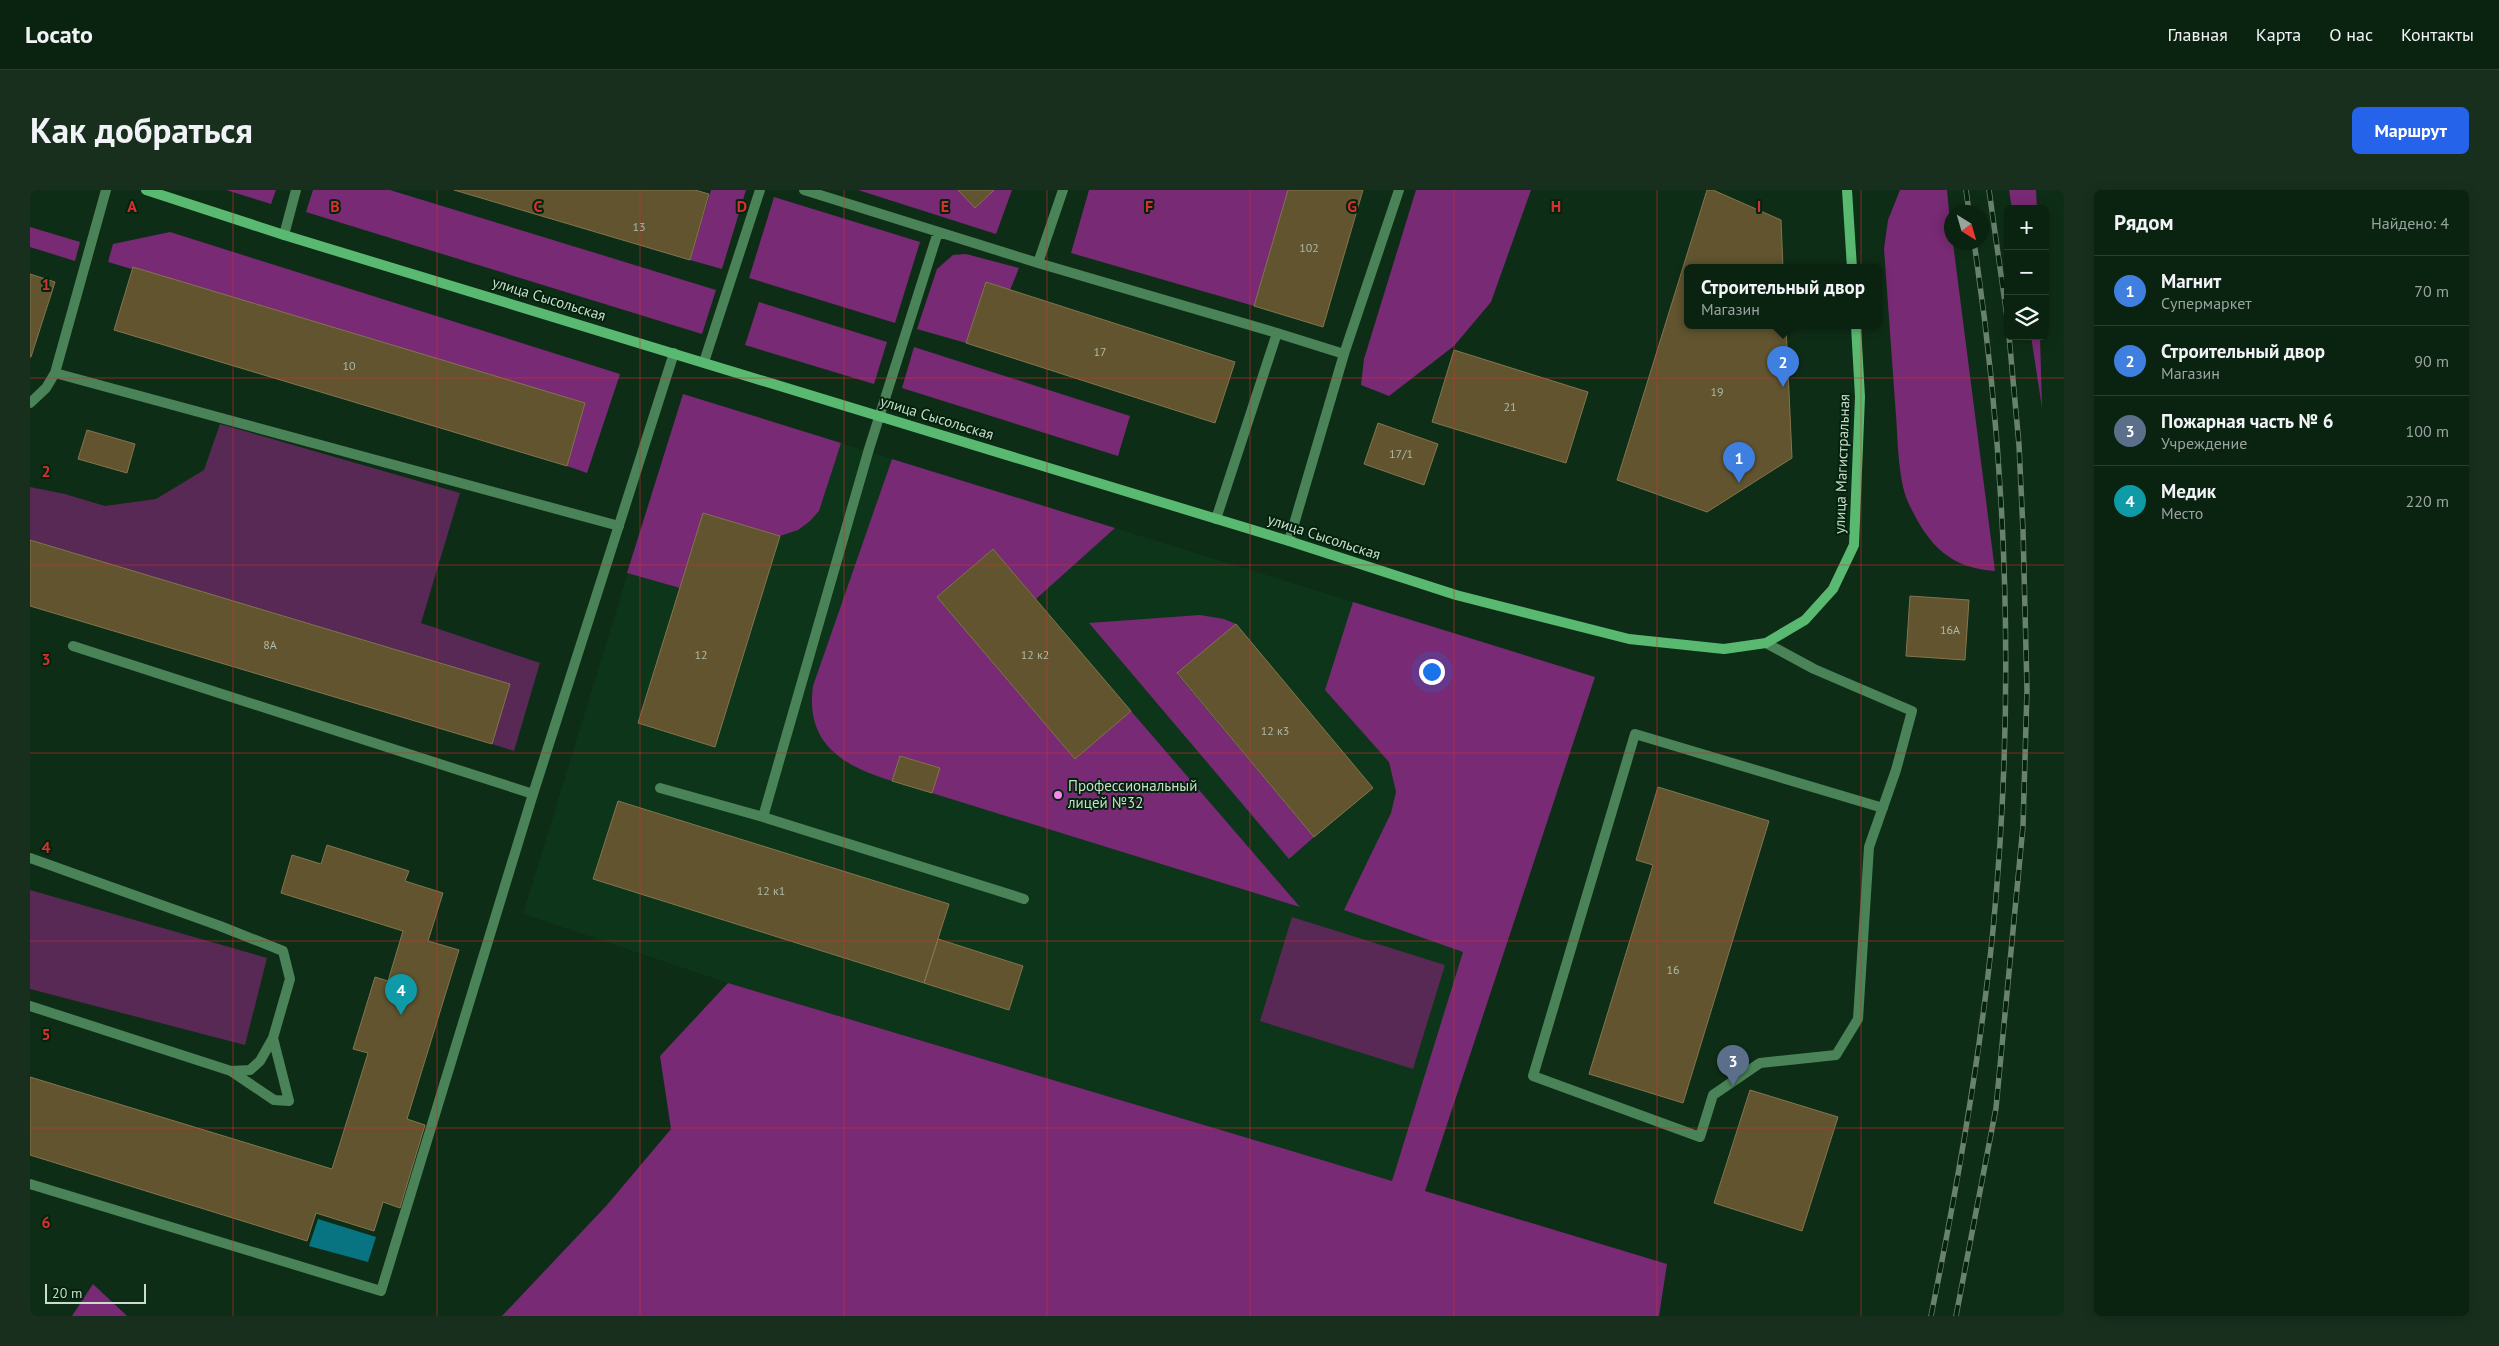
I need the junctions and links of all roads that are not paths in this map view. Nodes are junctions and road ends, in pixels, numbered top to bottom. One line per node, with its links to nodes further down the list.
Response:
1 (106, 190): 18 (street)
2 (146, 190): 10 (main road, улица Сысольская)
3 (296, 190): 10 (street)
4 (760, 190): 17 (street)
5 (804, 190): 9 (street)
6 (1063, 190): 11 (street)
7 (1398, 190): 16 (street)
8 (1847, 190): 12 (main road)
9 (938, 232): 11 (street); 20 (street)
10 (284, 235): 15 (main road, улица Сысольская)
11 (1038, 263): 14 (street)
12 (1852, 264)
13 (1856, 329): 24 (main road, улица Магистральная)
14 (1277, 333): 16 (street); 21 (street)
15 (674, 353): 17 (main road, улица Сысольская); 22 (street)
16 (1344, 354): 23 (street)
17 (704, 362): 20 (main road, улица Сысольская)
18 (55, 373): 19 (street); 22 (street)
19 (30, 403)
20 (879, 416): 21 (main road, улица Сысольская); 30 (street)
21 (1216, 519): 23 (main road, улица Сысольская)
22 (619, 526): 28 (street)
23 (1290, 541): 26 (main road, улица Сысольская)
24 (1766, 643): 26 (main road, улица Магистральная); 29 (street)
25 (73, 646): 28 (street)
26 (1724, 649)
27 (660, 788): 30 (street)
28 (533, 794): 36 (street)
29 (1883, 808): 29 (street)
30 (763, 817): 32 (street)
31 (30, 858): 34 (street)
32 (1024, 899)
33 (30, 1006): 35 (street)
34 (273, 1038): 35 (street); 35 (street)
35 (231, 1071)
36 (30, 1184)

